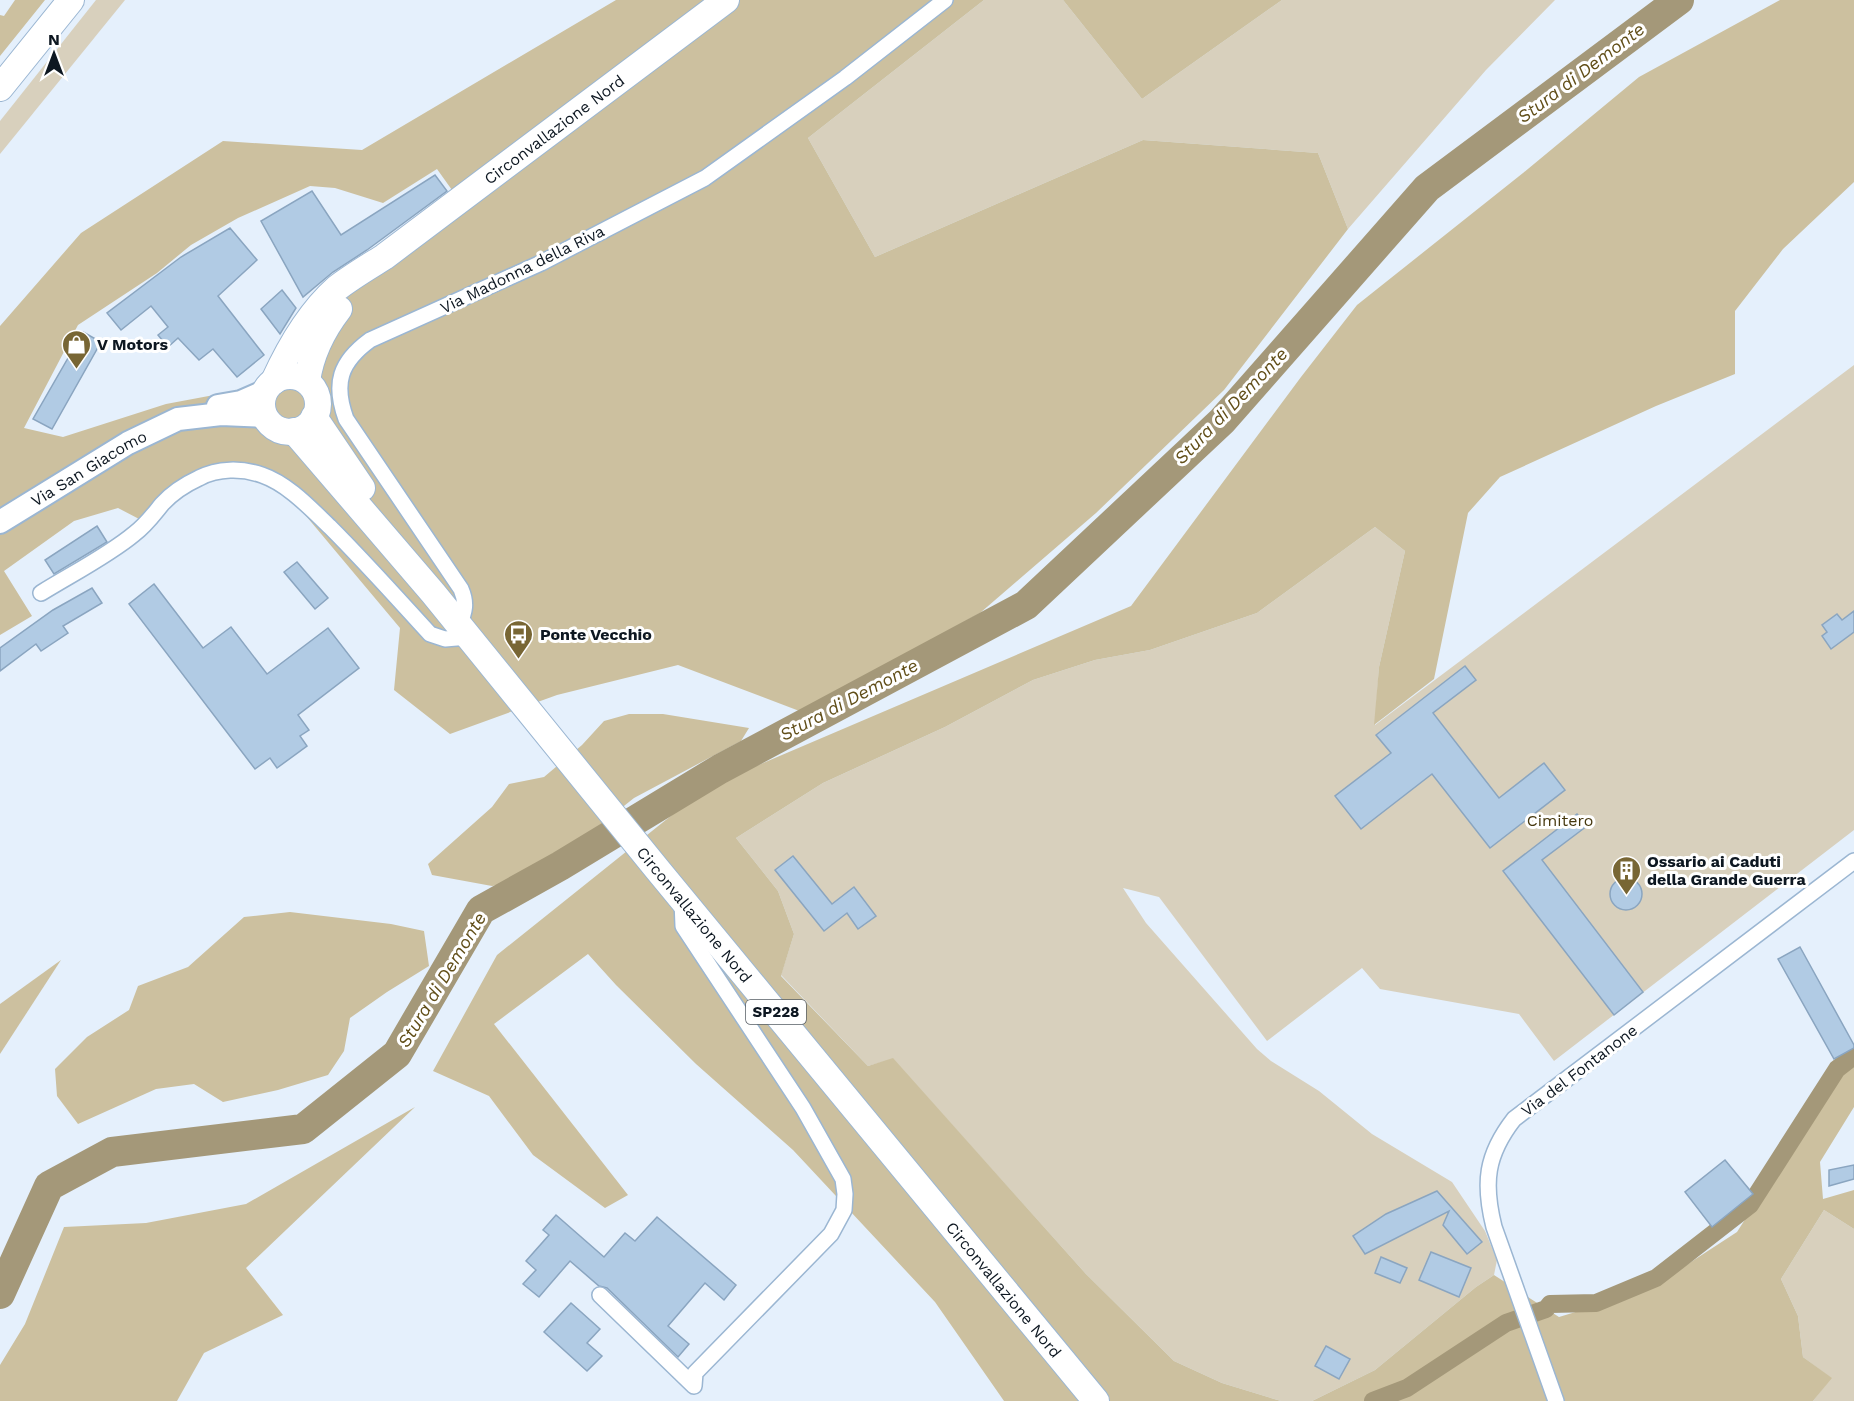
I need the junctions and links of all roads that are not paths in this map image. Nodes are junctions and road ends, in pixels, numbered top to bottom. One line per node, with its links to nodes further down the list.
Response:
1 (71, 0): 4 (main road)
2 (726, 0): 5 (main road, Circonvallazione Nord)
3 (945, 0): 12 (street, Via Madonna della Riva)
4 (0, 88)
5 (384, 257): 6 (main road, Circonvallazione Nord); 7 (main road, Circonvallazione Nord)
6 (291, 348): 7 (street); 8 (main road, Circonvallazione Nord)
7 (307, 377): 8 (main road); 9 (main road)
8 (268, 396): 9 (main road); 10 (main road, Via San Giacomo)
9 (304, 424): 12 (main road, Circonvallazione Nord)
10 (0, 522)
11 (41, 592): 12 (street)
12 (463, 631): 14 (main road, Circonvallazione Nord / SP228)
13 (1854, 861): 17 (street, Via del Fontanone)
14 (681, 898): 15 (street); 16 (main road, Circonvallazione Nord / SP228)
15 (600, 1295)
16 (1096, 1401)
17 (1556, 1401)

